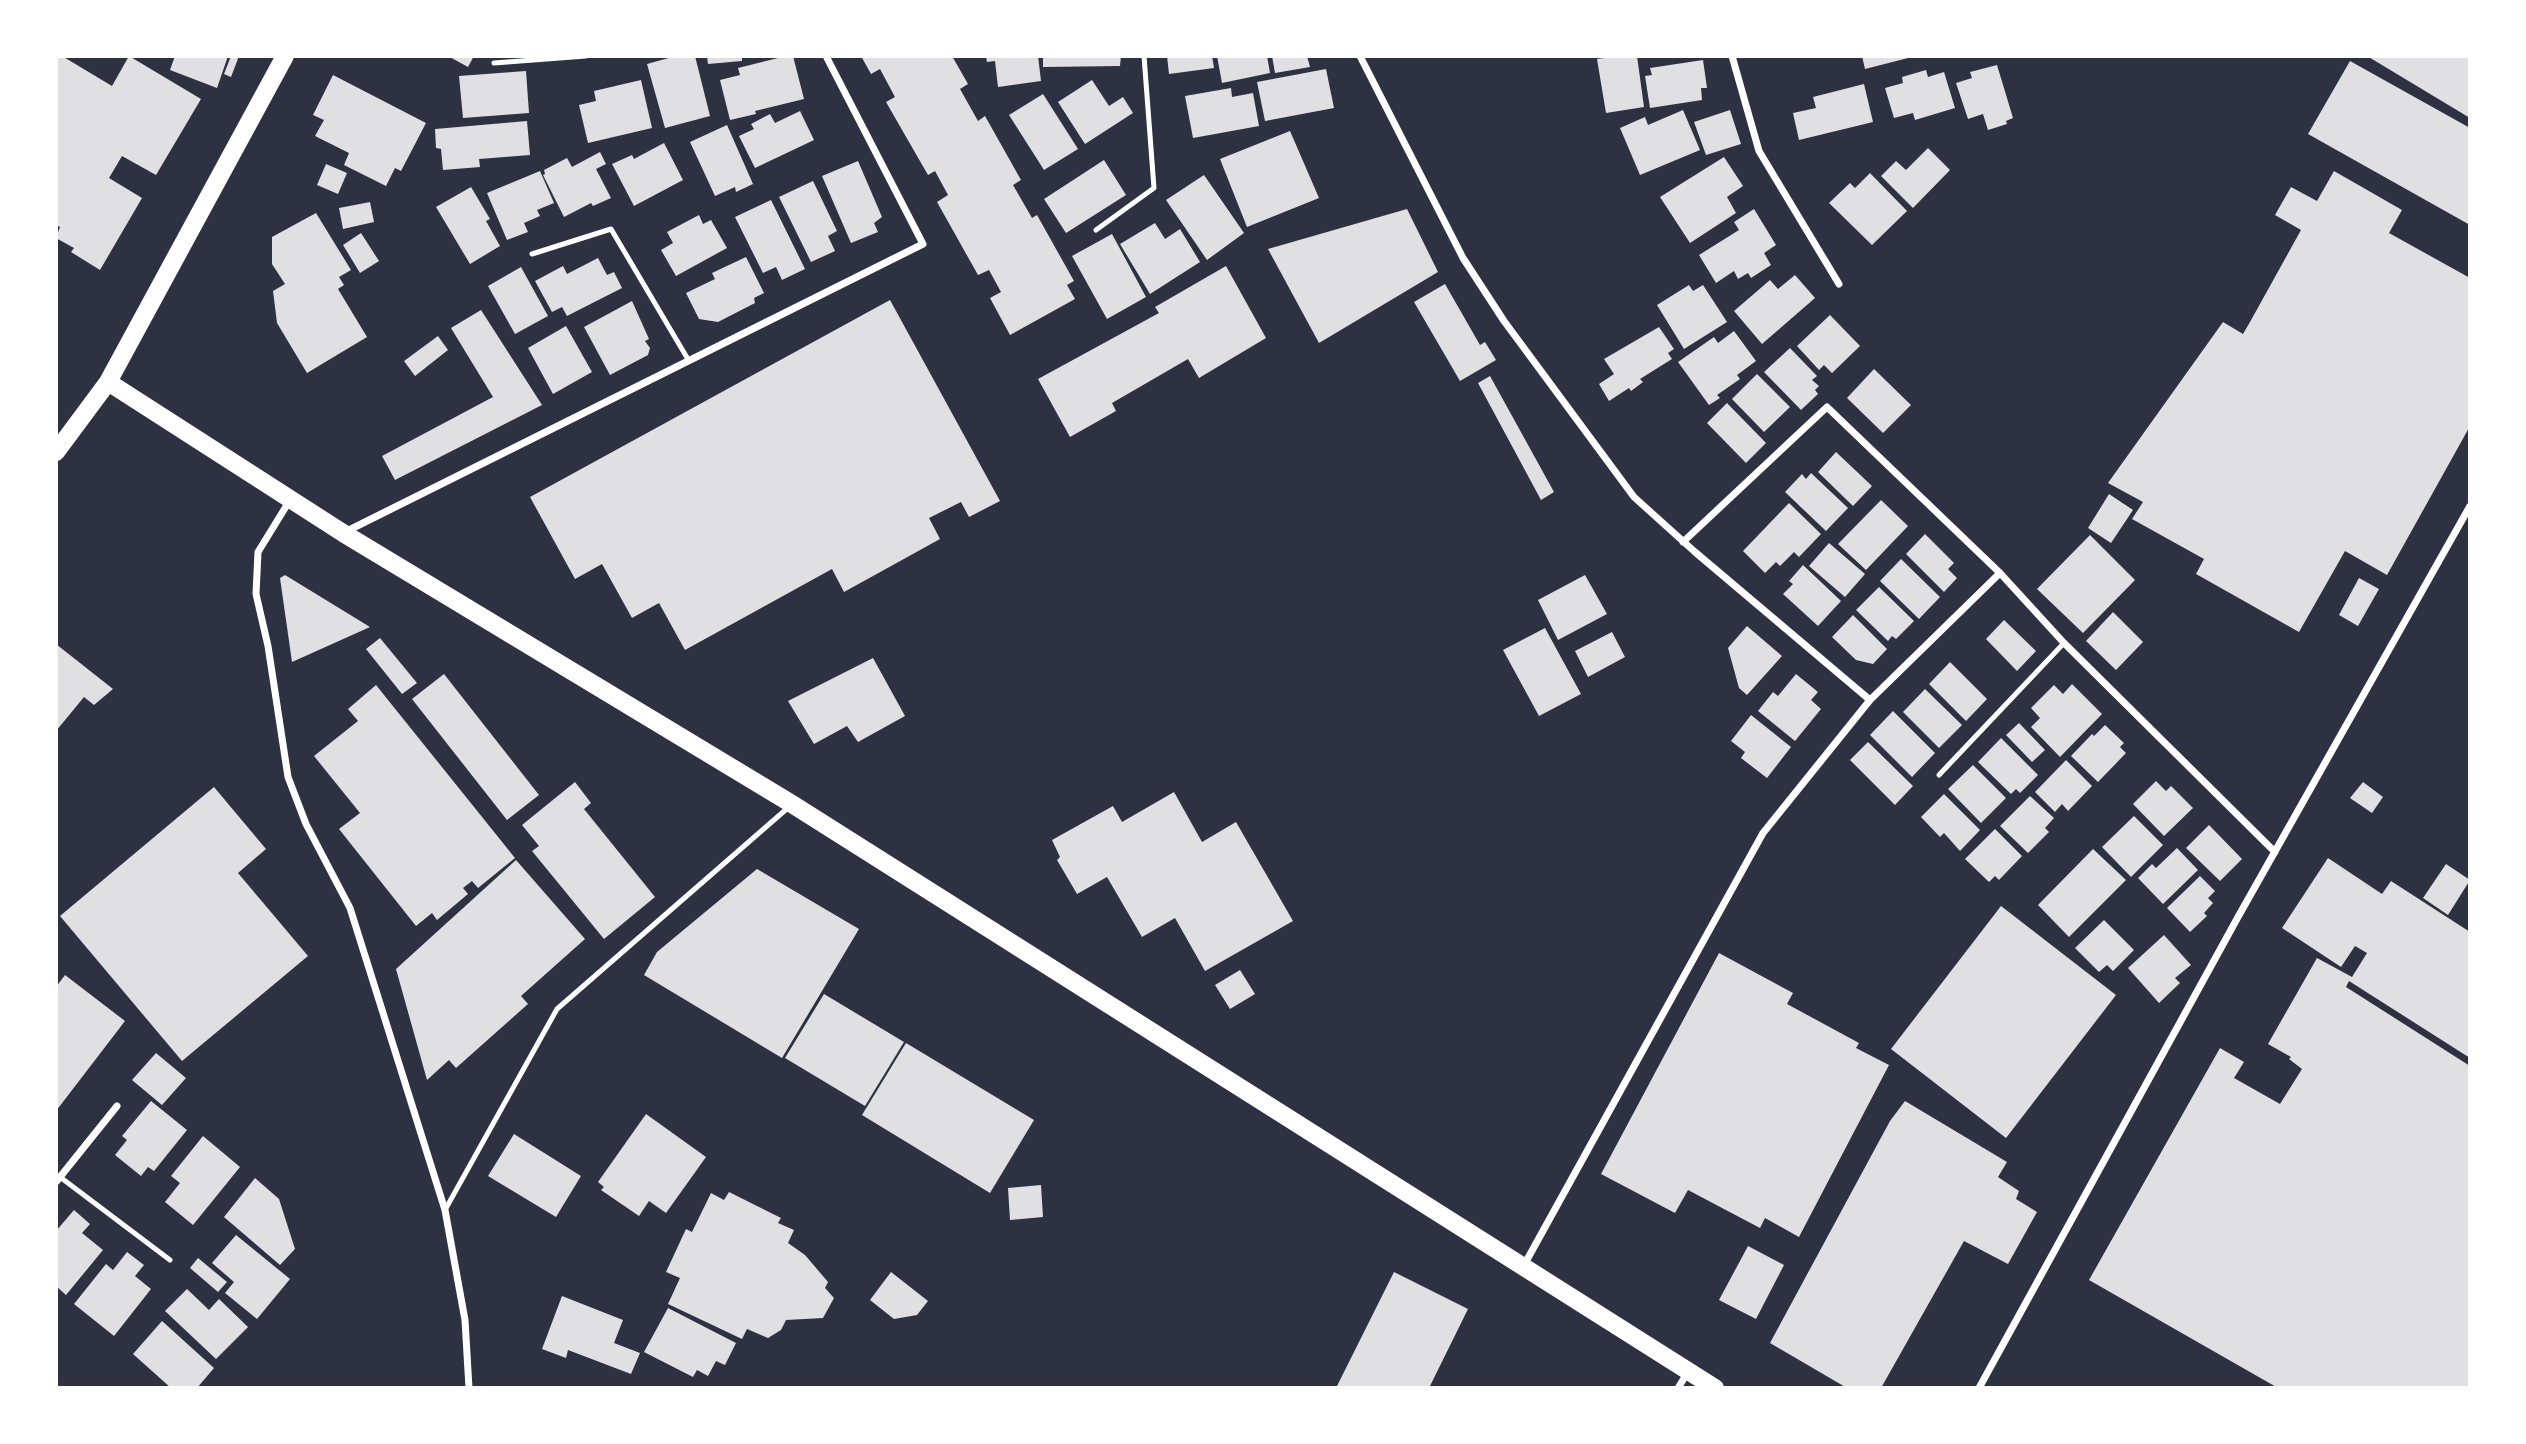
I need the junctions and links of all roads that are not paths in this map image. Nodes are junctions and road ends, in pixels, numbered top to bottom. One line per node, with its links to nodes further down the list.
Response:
1 (285, 56): 12 (main road)
2 (586, 56): 7 (lane)
3 (827, 56): 11 (street)
4 (1144, 56): 8 (lane)
5 (1360, 56): 17 (street)
6 (1731, 56): 10 (street)
7 (494, 63)
8 (1096, 230)
9 (532, 254): 11 (lane)
10 (1839, 284)
11 (689, 360): 16 (street)
12 (108, 382): 13 (main road); 14 (main road)
13 (56, 452)
14 (290, 499): 16 (main road); 26 (street)
15 (2470, 506): 23 (street)
16 (343, 533): 22 (main road)
17 (1683, 542): 18 (street); 20 (street)
18 (2000, 573): 19 (street); 20 (street)
19 (2064, 643): 21 (lane); 23 (street)
20 (1870, 700): 28 (street)
21 (1939, 775)
22 (792, 804): 26 (lane); 28 (main road)
23 (2275, 852): 33 (street)
24 (117, 1106): 25 (street)
25 (58, 1180): 27 (lane)
26 (445, 1210): 30 (street)
27 (170, 1260)
28 (1523, 1268): 29 (main road)
29 (1688, 1372): 31 (street); 32 (main road)
30 (469, 1388)
31 (1678, 1388)
32 (1715, 1388)
33 (1979, 1388)

